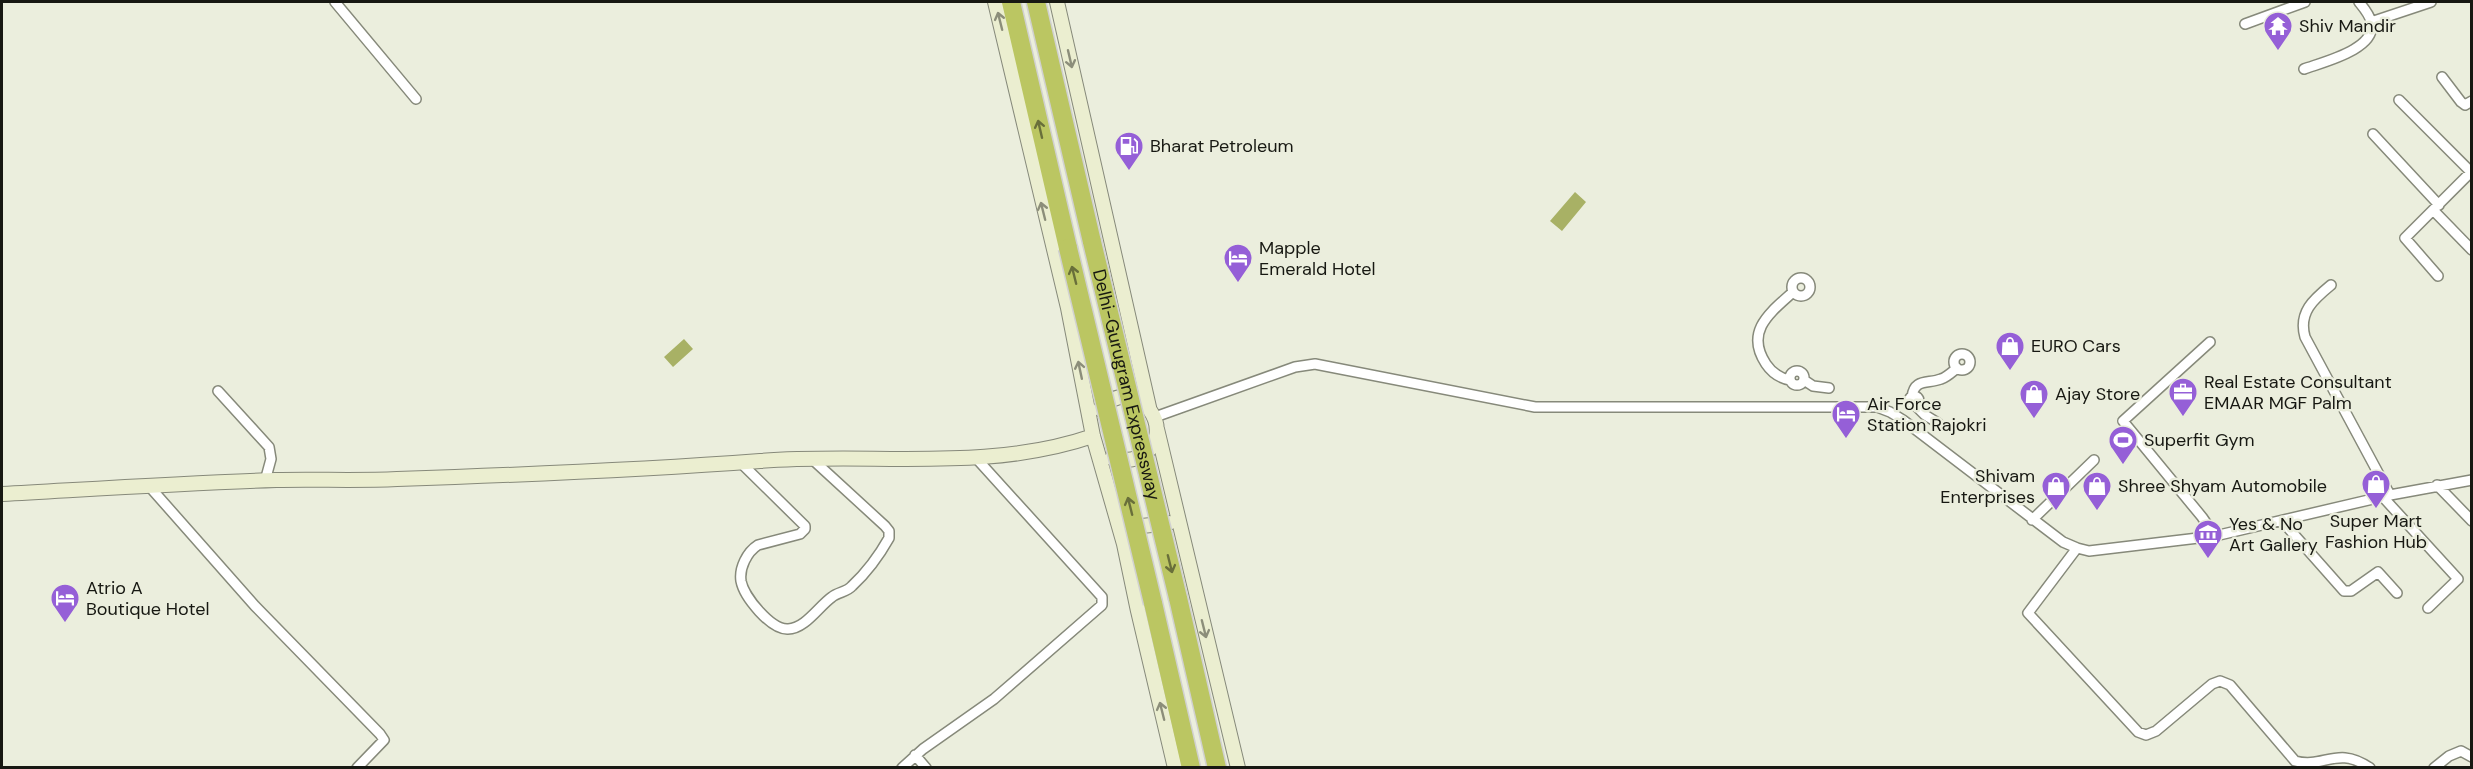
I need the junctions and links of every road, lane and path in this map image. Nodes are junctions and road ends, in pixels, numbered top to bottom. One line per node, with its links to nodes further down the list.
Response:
1 (335, 2): 13 (street)
2 (995, 2): 24 (main road, one-way to 2)
3 (1011, 2): 61 (highway, Delhi-Gurugram Expressway, one-way to 3, bridge)
4 (1036, 2): 62 (highway, Delhi-Gurugram Expressway, one-way to 62, bridge)
5 (1057, 2): 23 (main road, one-way to 23)
6 (2305, 2): 10 (street)
7 (2359, 2): 9 (street)
8 (2431, 2): 9 (street)
9 (2371, 22): 11 (street)
10 (2245, 24)
11 (2304, 69)
12 (2442, 76): 15 (street)
13 (416, 99)
14 (2399, 100): 17 (street)
15 (2472, 101)
16 (2373, 134): 18 (street)
17 (2471, 171): 18 (street)
18 (2437, 208): 19 (street); 20 (street)
19 (2472, 250)
20 (2438, 276)
21 (2331, 285): 45 (street)
22 (1793, 292): 27 (street)
23 (1125, 299): 24 (main road); 33 (main road)
24 (1068, 308): 35 (main road, one-way to 24)
25 (2210, 342): 50 (street)
26 (1957, 368): 30 (street)
27 (1797, 382): 28 (street); 31 (street)
28 (1829, 388)
29 (218, 391): 41 (street)
30 (1912, 402): 32 (street); 34 (street)
31 (1799, 406): 32 (street); 33 (street)
32 (1890, 412): 46 (street)
33 (1154, 418): 35 (main road); 35 (main road); 49 (main road)
34 (1938, 423)
35 (1094, 436): 36 (main road); 51 (main road)
36 (976, 458): 37 (main road); 55 (street)
37 (812, 459): 39 (main road); 39 (street)
38 (2094, 460): 46 (street)
39 (741, 463): 41 (main road)
40 (2472, 480): 42 (street)
41 (265, 481): 43 (main road)
42 (2437, 485): 45 (street); 48 (street)
43 (149, 486): 44 (main road); 57 (street)
44 (2, 494)
45 (2386, 496): 47 (street); 54 (street)
46 (2032, 520): 52 (street)
47 (2282, 521): 50 (street); 53 (street)
48 (2472, 521)
49 (1180, 525): 51 (main road); 63 (main road, one-way to 63)
50 (2215, 536): 52 (street)
51 (1124, 544): 60 (main road, one-way to 51)
52 (2077, 548): 64 (street)
53 (2397, 593)
54 (2428, 608)
55 (915, 755): 58 (street); 59 (street)
56 (2472, 757): 65 (street)
57 (357, 768)
58 (902, 768)
59 (926, 768)
60 (1175, 768)
61 (1191, 768)
62 (1216, 768)
63 (1238, 768)
64 (2370, 768)
65 (2434, 768)

